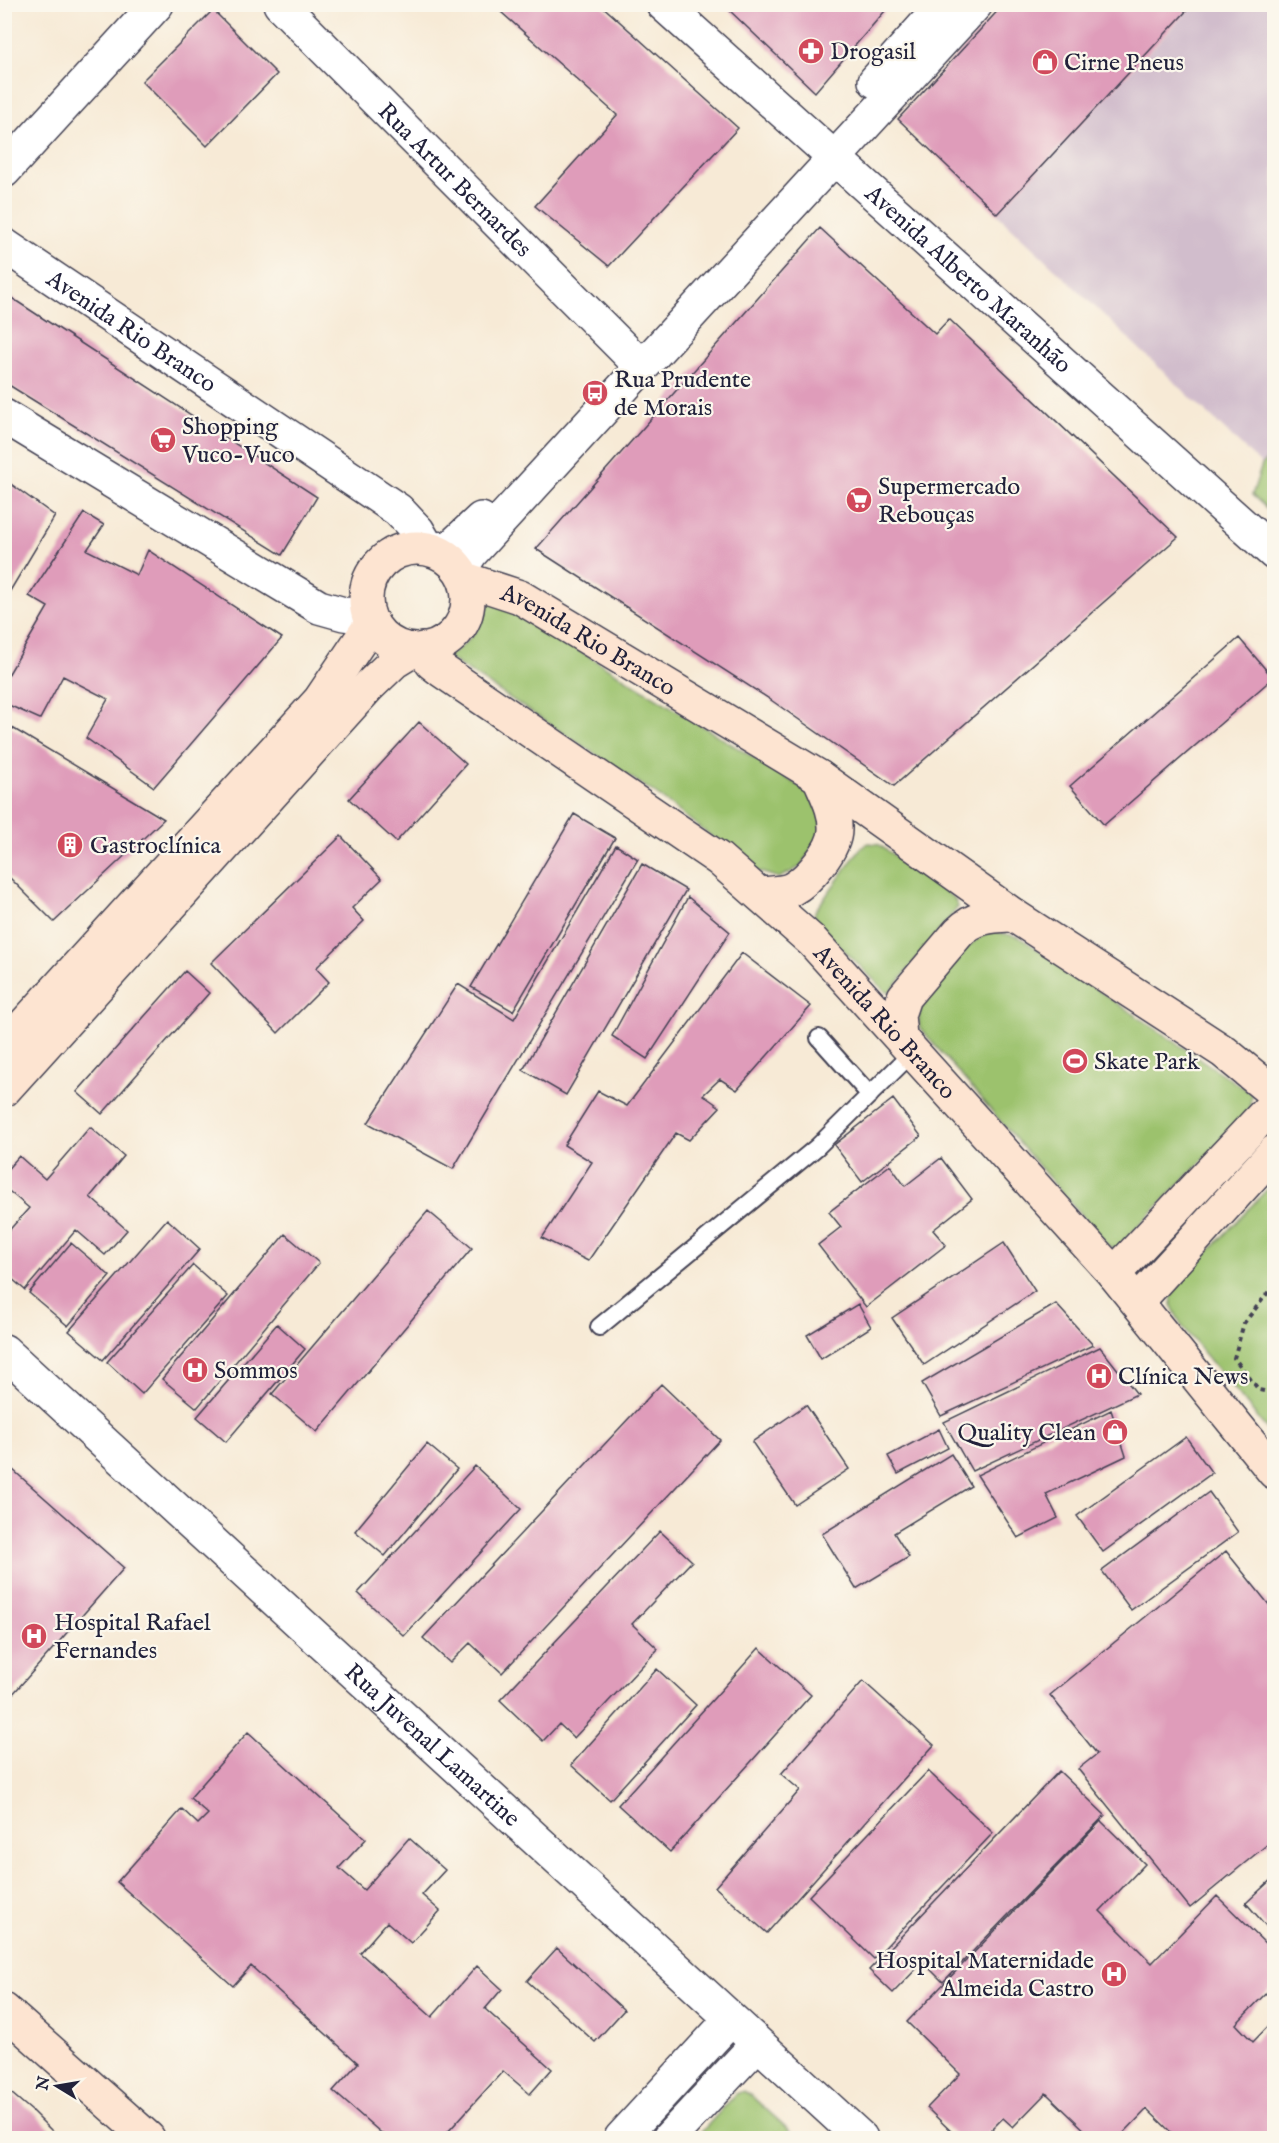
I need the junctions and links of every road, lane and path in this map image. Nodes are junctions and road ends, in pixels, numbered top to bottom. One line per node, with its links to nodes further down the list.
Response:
1 (157, 4): 7 (street)
2 (280, 4): 9 (street, Rua Artur Bernardes)
3 (663, 4): 6 (street, Avenida Alberto Maranhão)
4 (944, 4): 6 (street)
5 (976, 4): 6 (street)
6 (826, 151): 9 (street); 12 (street, Avenida Alberto Maranhão); 13 (street)
7 (4, 171)
8 (4, 245): 11 (street, Avenida Rio Branco)
9 (630, 355): 11 (street)
10 (4, 416): 14 (street)
11 (430, 549): 13 (main road); 14 (main road)
12 (1275, 553)
13 (463, 575): 15 (main road); 16 (main road, Avenida Rio Branco)
14 (370, 620): 15 (main road); 21 (main road)
15 (418, 650): 17 (main road, Avenida Rio Branco); 22 (main road)
16 (819, 777): 17 (main road); 18 (main road, Avenida Rio Branco)
17 (760, 894): 20 (main road, Avenida Rio Branco)
18 (1013, 915): 20 (main road); 23 (main road, Avenida Rio Branco)
19 (819, 1038): 24 (lane)
20 (906, 1044): 24 (lane); 27 (main road, Avenida Rio Branco)
21 (4, 1047)
22 (4, 1090)
23 (1275, 1093)
24 (870, 1095): 30 (lane)
25 (1275, 1104): 27 (main road)
26 (1275, 1152): 29 (main road)
27 (1114, 1274): 29 (main road, Avenida Rio Branco)
28 (1275, 1285): 32 (path)
29 (1138, 1301): 33 (main road, Avenida Rio Branco)
30 (599, 1327)
31 (4, 1351): 35 (street, Rua Juvenal Lamartine)
32 (1275, 1393)
33 (1275, 1472)
34 (4, 2010): 37 (main road)
35 (730, 2020): 36 (street, Rua Juvenal Lamartine); 38 (street)
36 (757, 2044): 39 (street); 40 (street, Rua Juvenal Lamartine)
37 (148, 2139)
38 (621, 2139)
39 (669, 2139)
40 (861, 2139)

